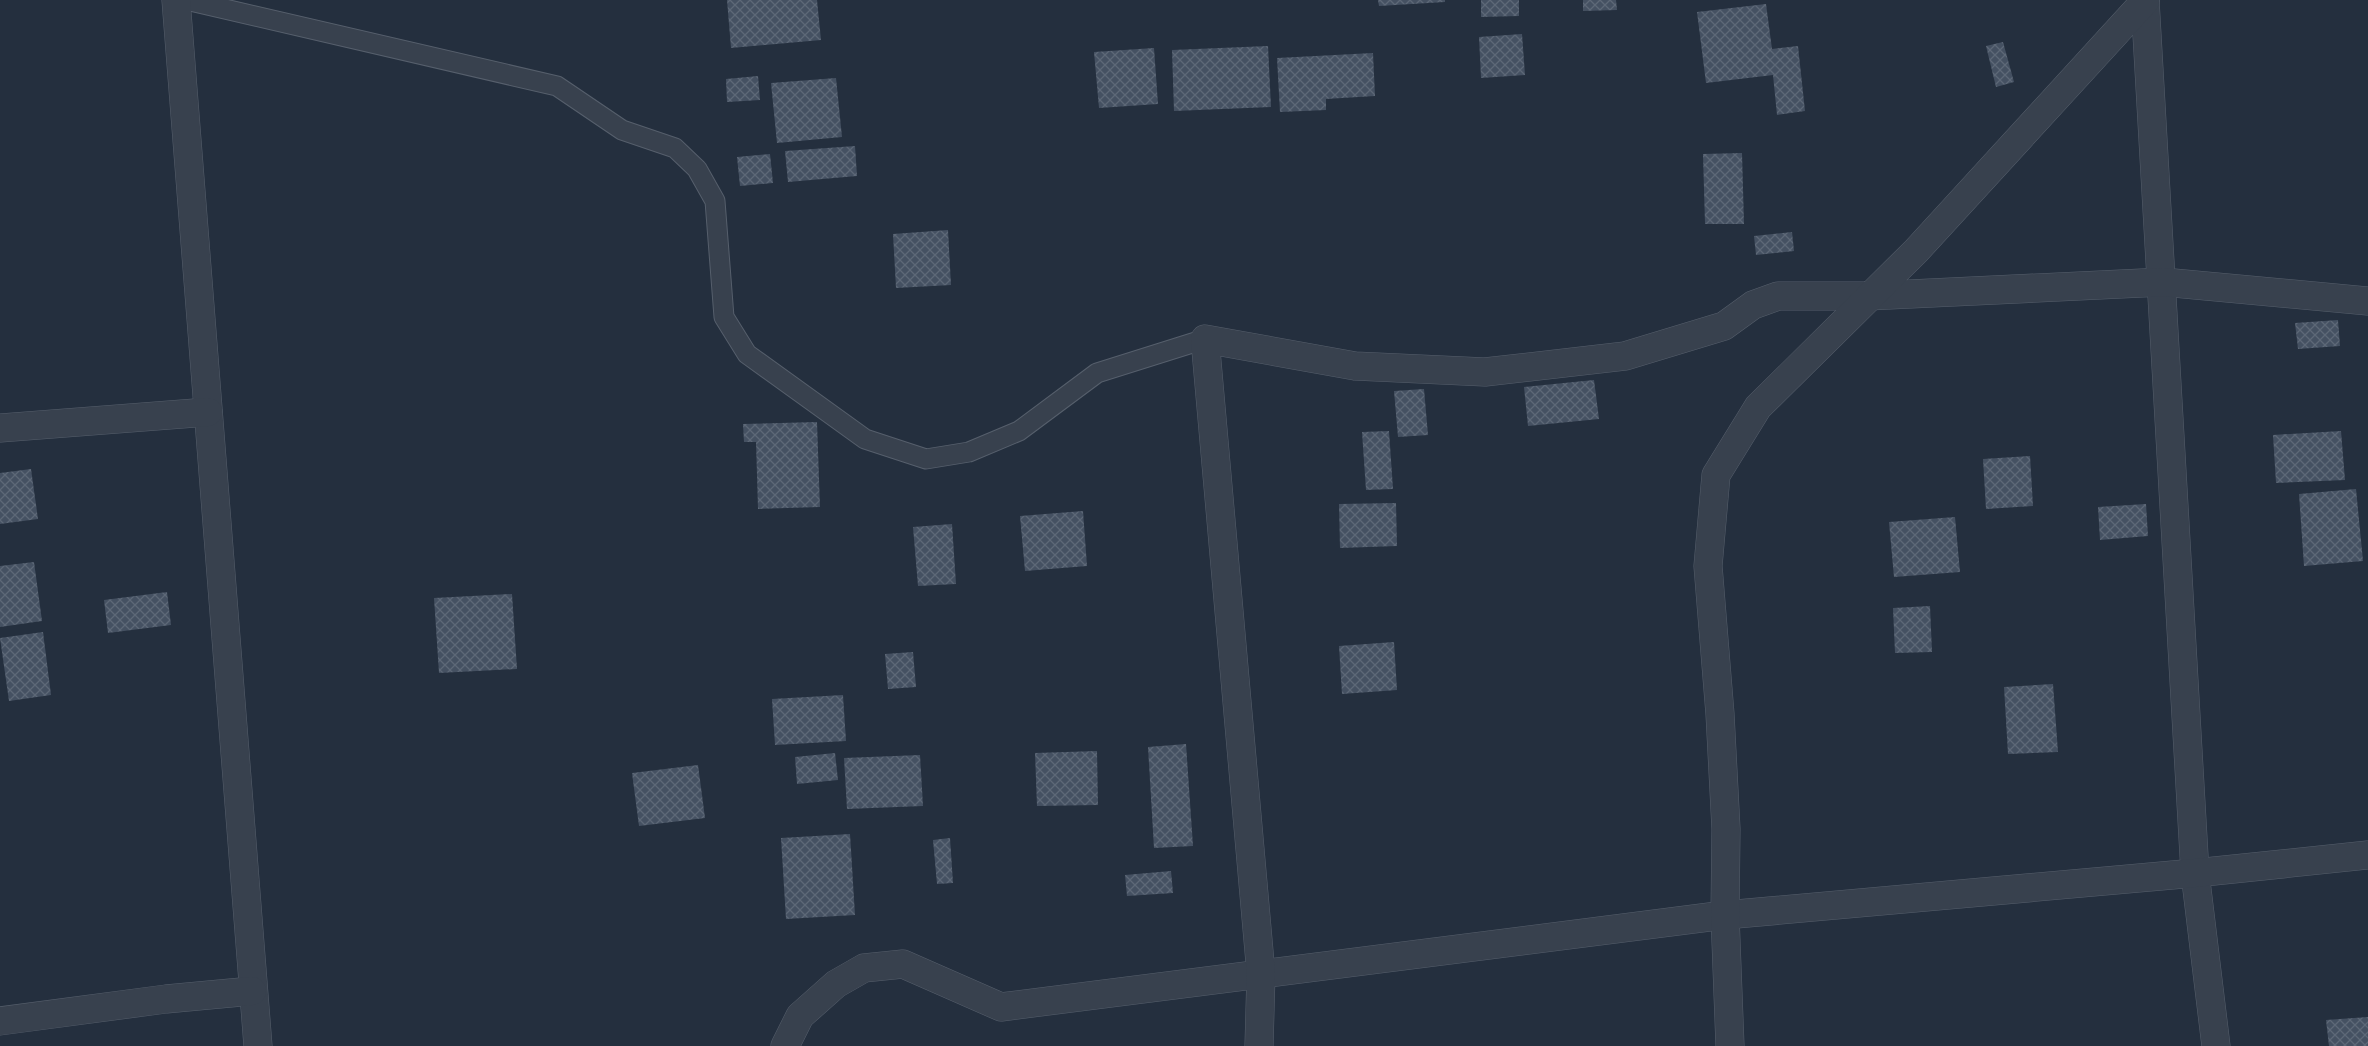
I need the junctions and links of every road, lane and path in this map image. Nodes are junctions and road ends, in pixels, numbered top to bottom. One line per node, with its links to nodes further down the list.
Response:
1 (176, 0): 8 (street)
2 (186, 0): 7 (lane)
3 (2145, 0): 4 (street); 5 (street)
4 (2163, 282): 5 (street); 6 (street); 11 (street)
5 (1868, 296): 7 (street); 12 (street)
6 (2368, 301)
7 (1205, 339): 13 (street)
8 (208, 412): 9 (street); 14 (street)
9 (0, 428)
10 (2368, 855): 11 (street)
11 (2195, 873): 12 (street); 20 (street)
12 (1725, 915): 13 (street); 19 (street)
13 (1260, 974): 17 (street); 18 (street)
14 (252, 991): 15 (street); 16 (street)
15 (0, 1021)
16 (258, 1046)
17 (785, 1046)
18 (1259, 1046)
19 (1730, 1046)
20 (2216, 1046)

